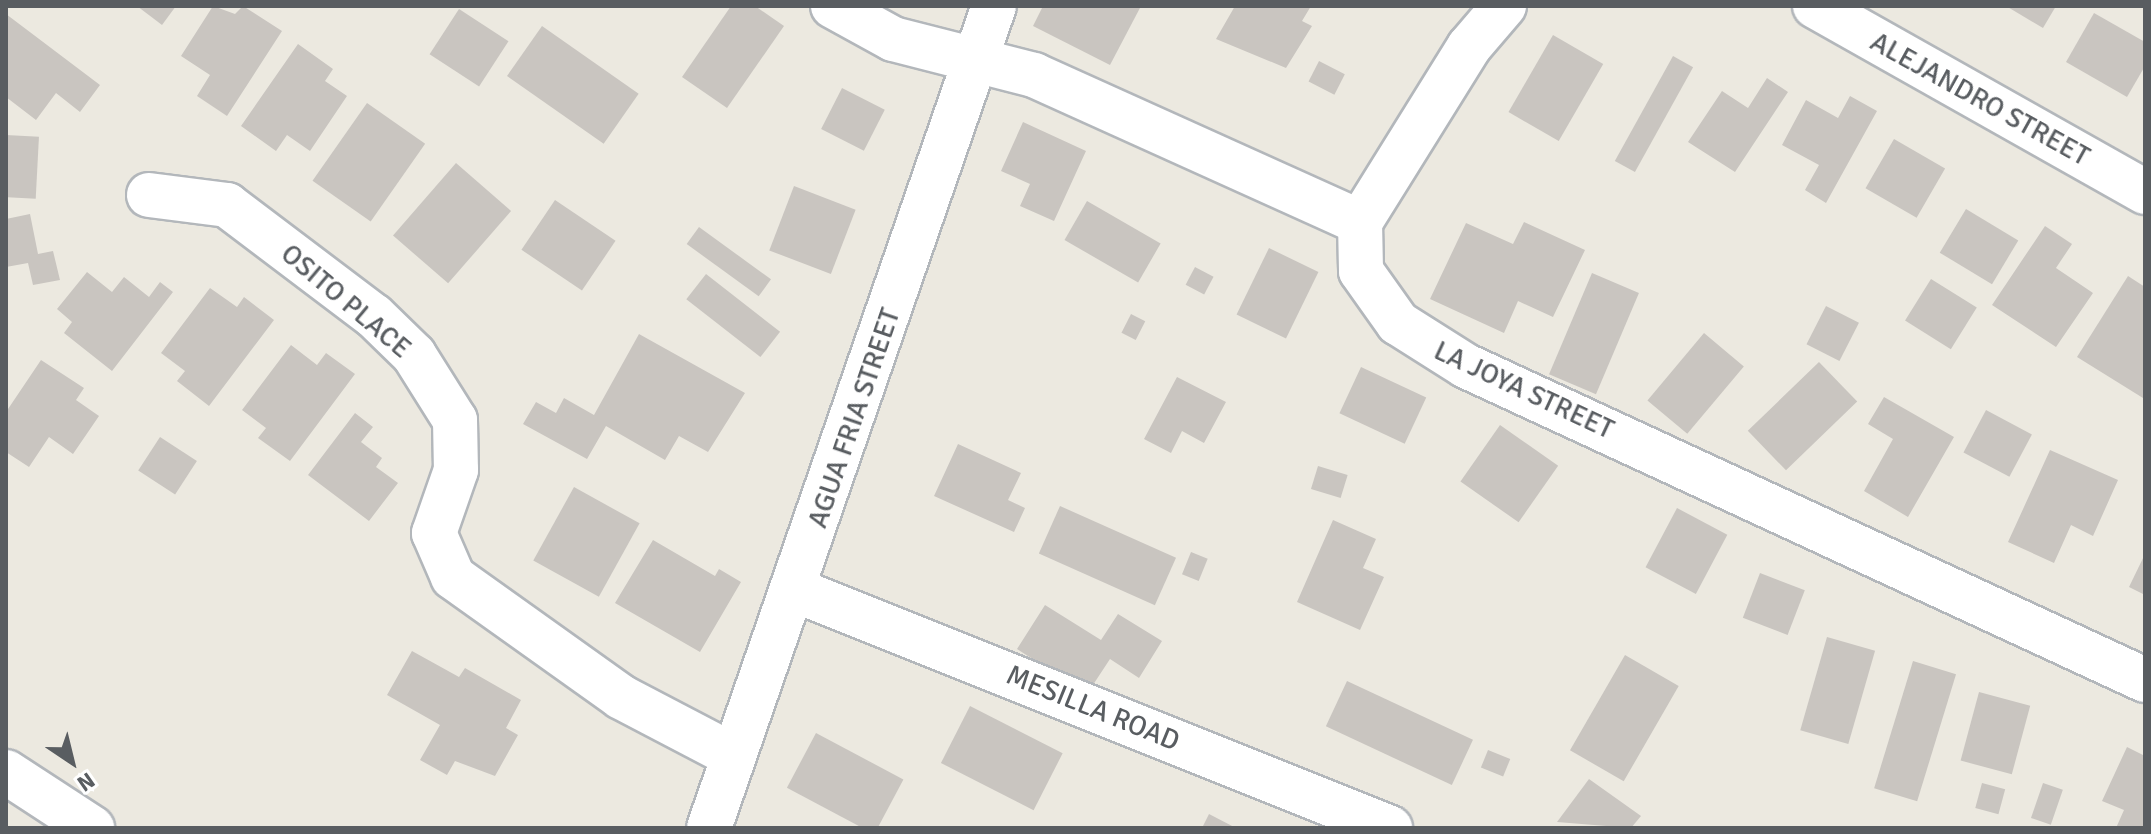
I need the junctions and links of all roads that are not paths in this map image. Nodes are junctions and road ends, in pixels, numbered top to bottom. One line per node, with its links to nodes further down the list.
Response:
1 (833, 6): 5 (street)
2 (994, 6): 5 (street, AGUA FRIA STREET)
3 (1504, 6): 8 (street)
4 (1815, 6): 6 (street, ALEJANDRO STREET)
5 (977, 58): 8 (street); 9 (street, AGUA FRIA STREET)
6 (2145, 192)
7 (149, 195): 11 (street, OSITO PLACE)
8 (1360, 222): 10 (street, LA JOYA STREET)
9 (795, 590): 11 (street, AGUA FRIA STREET); 15 (street, MESILLA ROAD)
10 (2145, 680)
11 (734, 756): 14 (street, AGUA FRIA STREET)
12 (6, 772): 13 (street)
13 (92, 828)
14 (709, 828)
15 (1390, 828)

